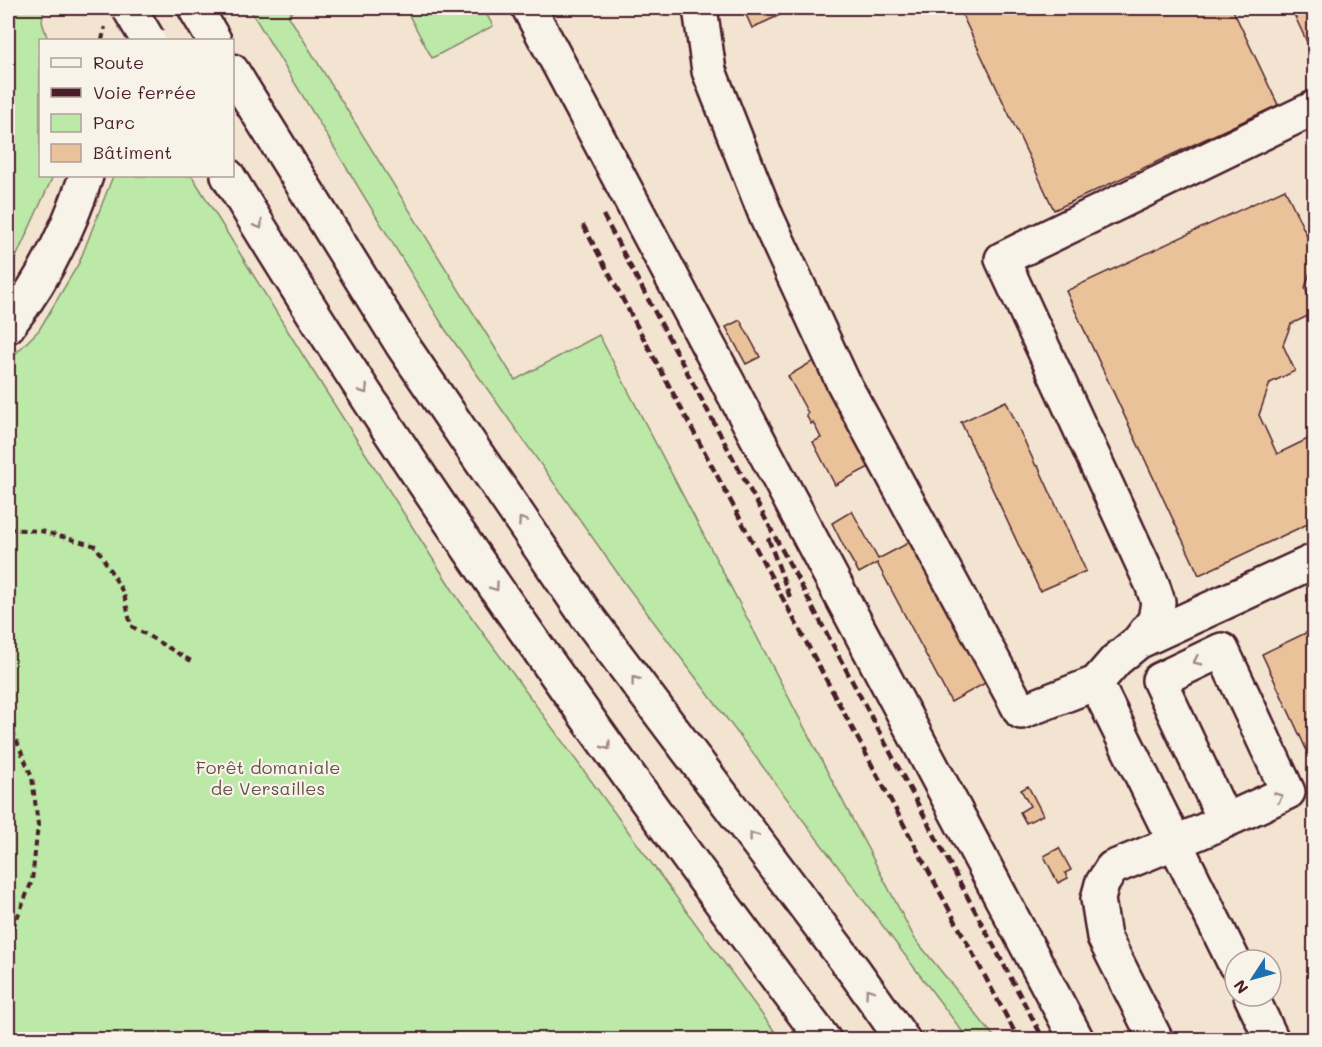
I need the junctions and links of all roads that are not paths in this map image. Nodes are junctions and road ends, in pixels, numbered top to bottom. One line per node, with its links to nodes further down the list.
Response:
1 (129, 8): 6 (main road, bridge)
2 (139, 8): 5 (main road)
3 (528, 8): 21 (main road)
4 (700, 8): 14 (main road)
5 (116, 36)
6 (147, 39)
7 (234, 74): 20 (main road, one-way to 7)
8 (1314, 108): 13 (main road)
9 (86, 177): 11 (main road)
10 (229, 177): 19 (main road, one-way to 19)
11 (8, 326)
12 (1314, 561): 13 (main road)
13 (1138, 642): 14 (main road)
14 (1096, 683): 16 (main road)
15 (1226, 821): 15 (main road, one-way to 15); 16 (main road)
16 (1175, 842): 17 (main road); 22 (main road)
17 (1227, 948)
18 (1257, 1008): 23 (main road)
19 (824, 1040)
20 (903, 1040)
21 (1077, 1040)
22 (1156, 1040)
23 (1272, 1040)

